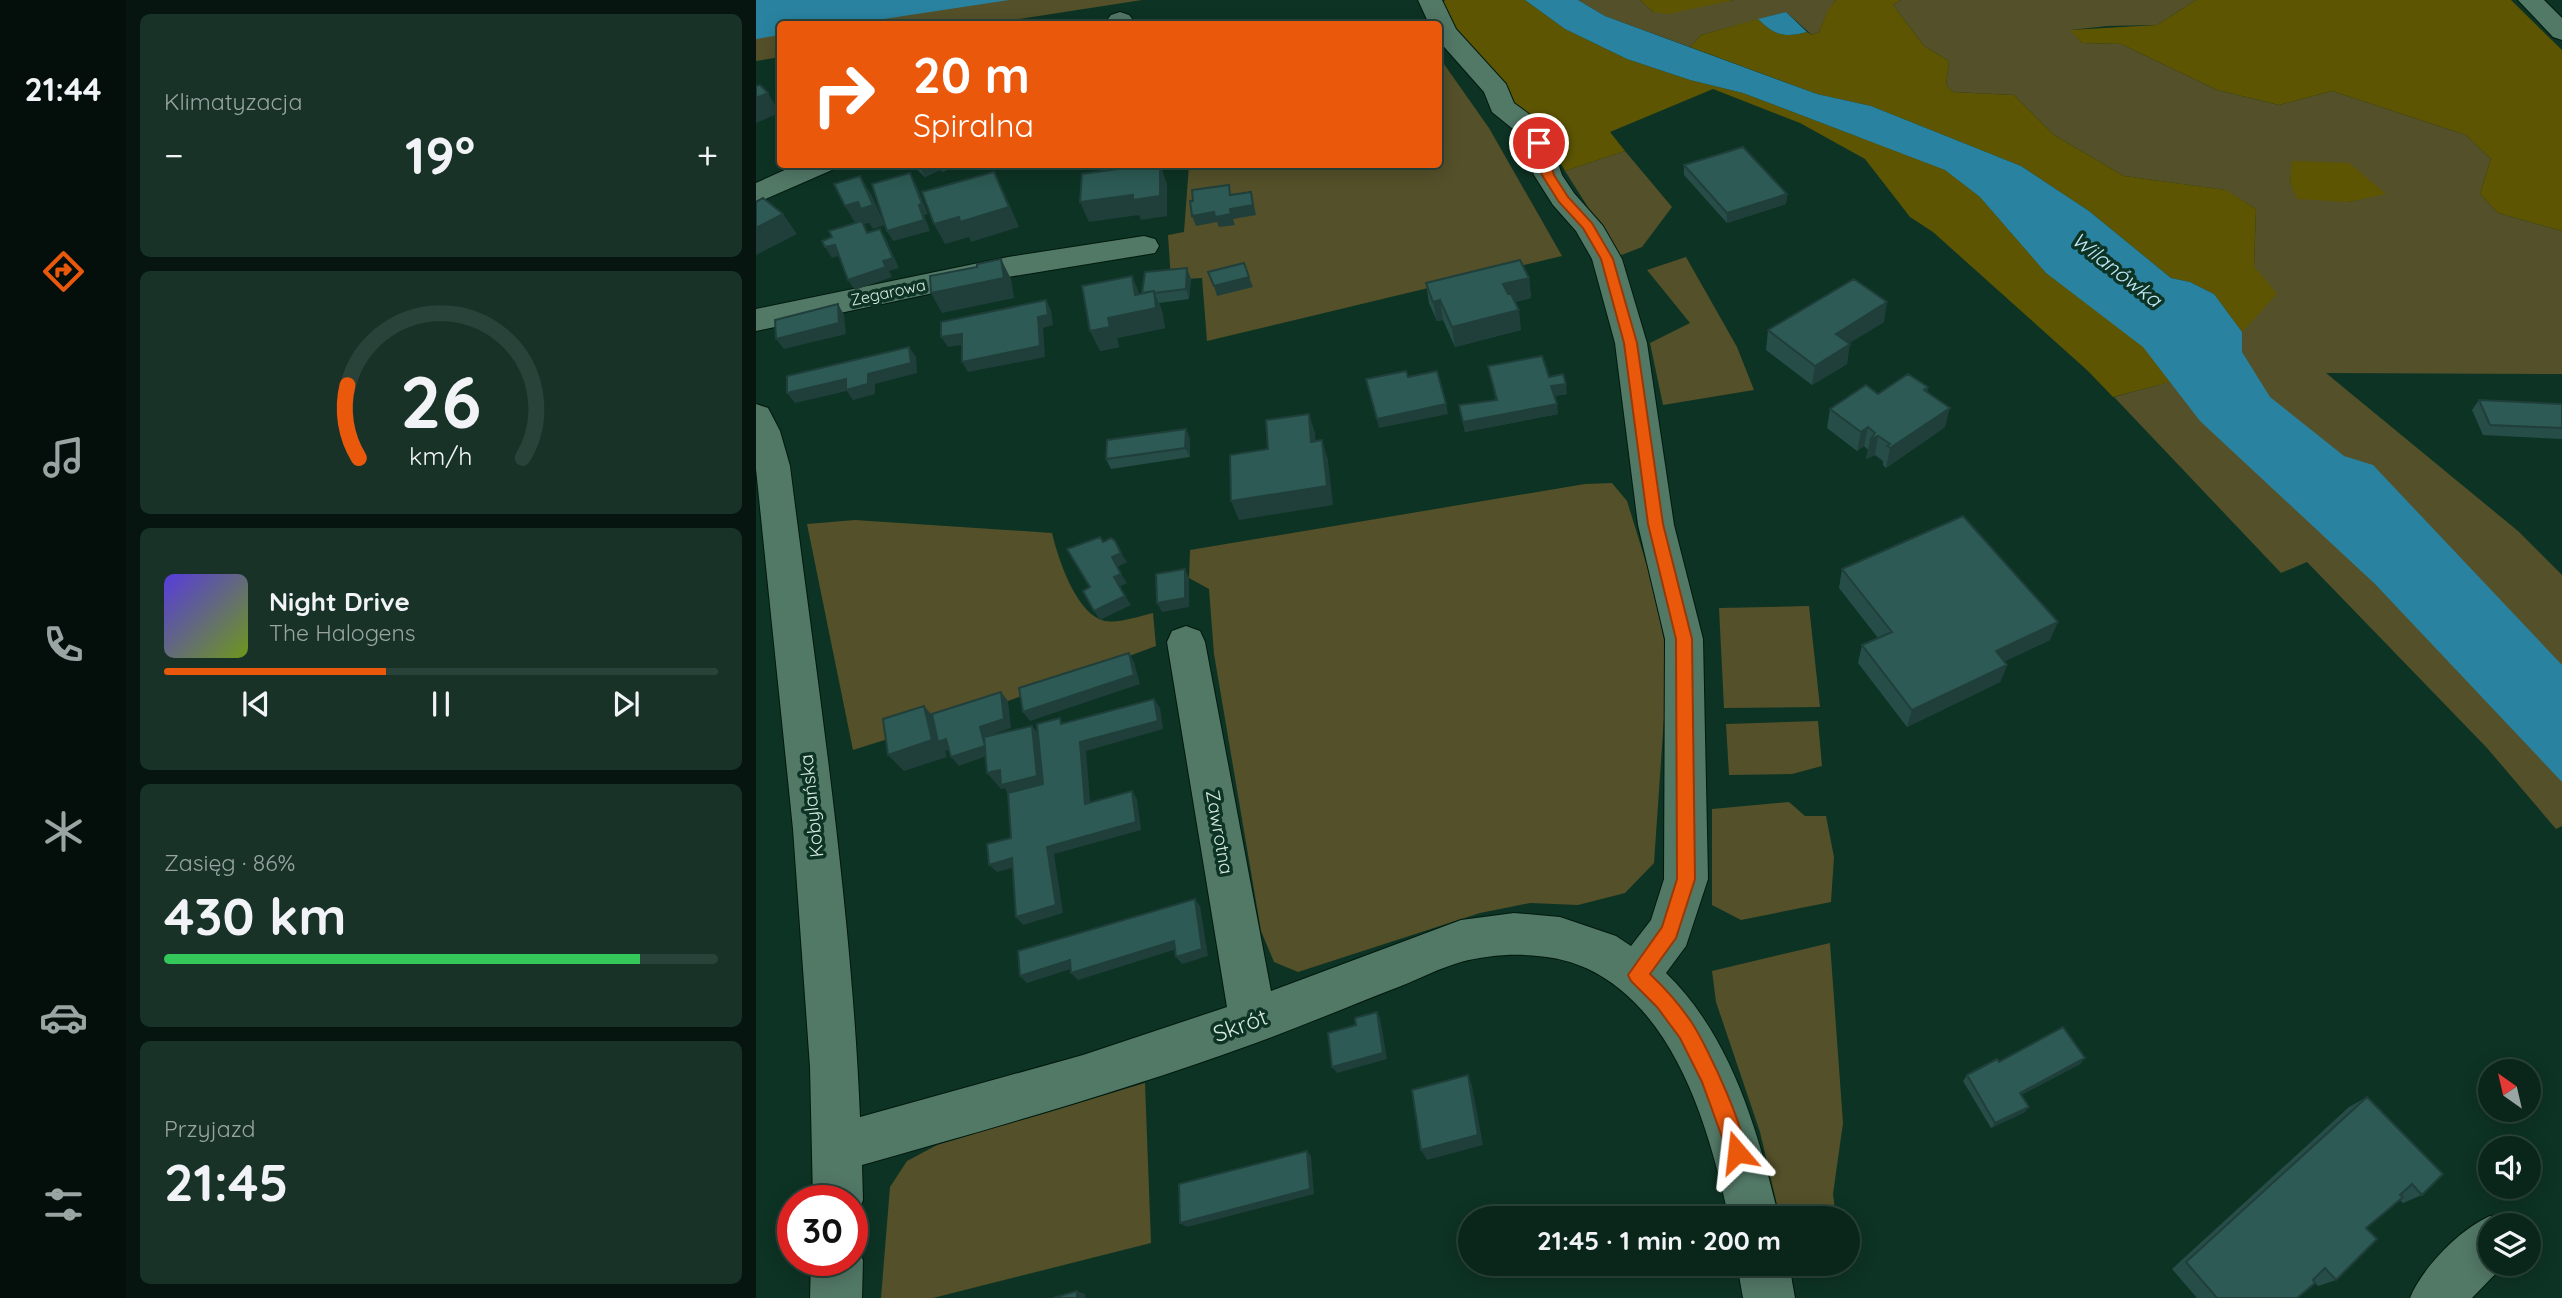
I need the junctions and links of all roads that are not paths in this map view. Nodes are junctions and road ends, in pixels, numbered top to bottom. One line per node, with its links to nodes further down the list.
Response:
1 (1430, 0): 3 (street)
2 (2530, 0): 5 (street)
3 (1440, 21)
4 (1442, 26): 12 (street)
5 (2562, 32)
6 (813, 168): 7 (street)
7 (756, 194)
8 (1144, 246): 9 (street, Zegarowa)
9 (756, 320)
10 (756, 416): 14 (street, Kobylańska)
11 (1186, 642): 13 (street, Zawrotna)
12 (1637, 975): 13 (street, Skrót); 16 (street, Skrót)
13 (1253, 1021): 14 (street, Skrót)
14 (836, 1148): 15 (street, Kobylańska)
15 (837, 1185)
16 (1751, 1206)
17 (2478, 1254): 22 (street)
18 (837, 1276): 20 (street)
19 (1765, 1276): 21 (street)
20 (836, 1298)
21 (1769, 1298)
22 (2436, 1298)

